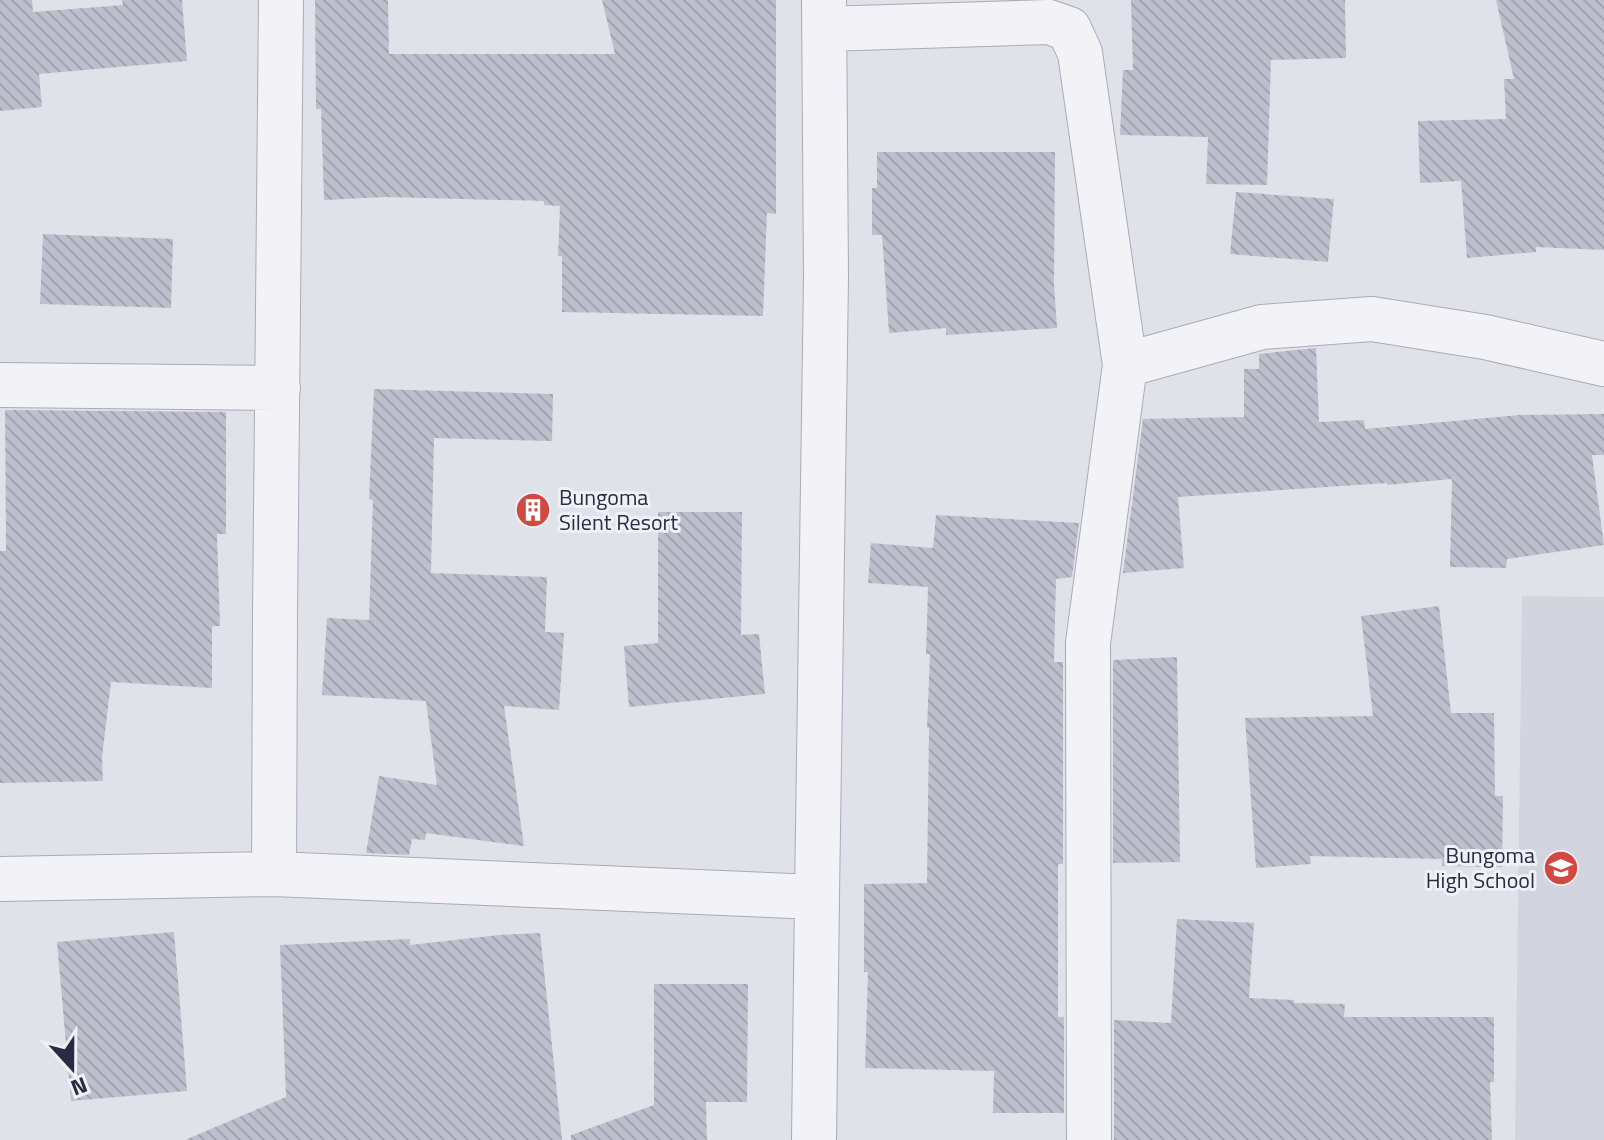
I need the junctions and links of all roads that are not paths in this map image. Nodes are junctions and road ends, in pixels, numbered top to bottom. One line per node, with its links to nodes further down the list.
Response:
1 (281, 0): 6 (street)
2 (824, 15): 4 (street); 9 (street)
3 (1604, 364): 4 (street)
4 (1125, 365): 11 (street)
5 (0, 385): 6 (street)
6 (278, 388): 7 (street)
7 (274, 874): 8 (street); 9 (street)
8 (0, 879)
9 (817, 897): 10 (street)
10 (814, 1140)
11 (1089, 1140)

